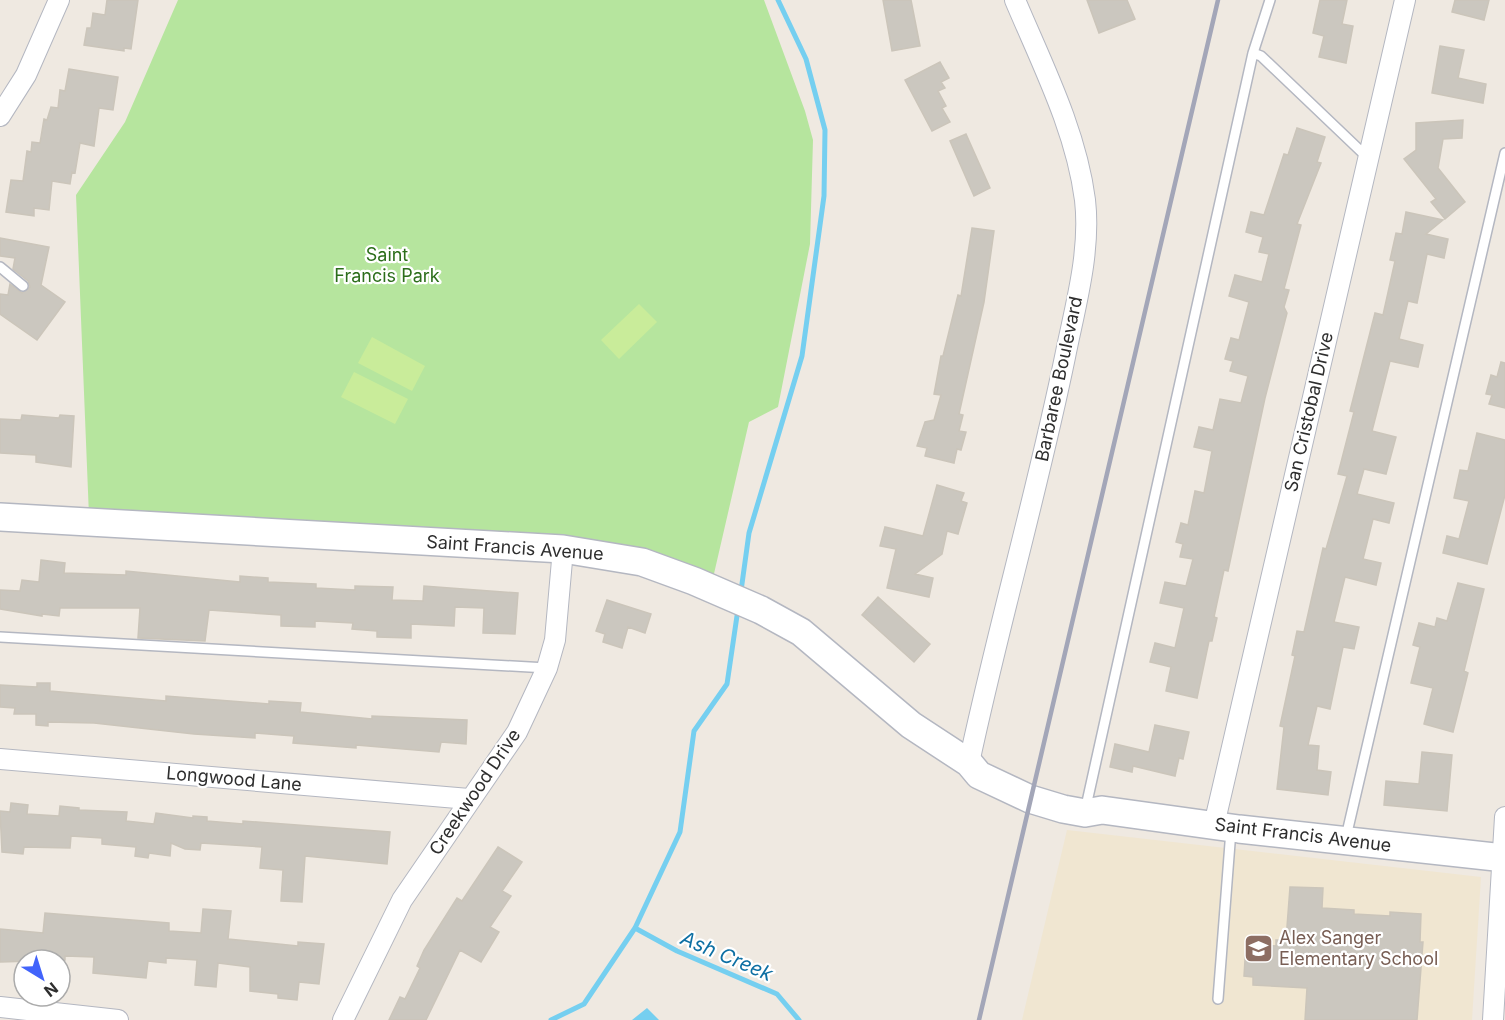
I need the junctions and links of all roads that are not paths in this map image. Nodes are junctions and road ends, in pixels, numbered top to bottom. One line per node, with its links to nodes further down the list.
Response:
1 (58, 0): 6 (street)
2 (1015, 0): 16 (street, Barbaree Boulevard)
3 (1270, 0): 5 (lane)
4 (1405, 0): 8 (street, San Cristobal Drive)
5 (1253, 53): 8 (lane); 18 (lane)
6 (0, 116)
7 (1505, 153): 21 (lane)
8 (1368, 158): 20 (street, San Cristobal Drive)
9 (0, 267): 10 (lane)
10 (23, 286)
11 (0, 517): 12 (street, Saint Francis Avenue)
12 (563, 549): 14 (street, Creekwood Drive); 16 (street, Saint Francis Avenue)
13 (0, 637): 14 (lane)
14 (547, 668): 17 (street, Creekwood Drive)
15 (0, 759): 17 (street, Longwood Lane)
16 (969, 763): 18 (street, Saint Francis Avenue)
17 (469, 799): 26 (street, Creekwood Drive)
18 (1091, 808): 20 (street, Saint Francis Avenue)
19 (1505, 817): 22 (street)
20 (1223, 826): 21 (street, Saint Francis Avenue); 23 (lane)
21 (1345, 840): 22 (street, Saint Francis Avenue)
22 (1504, 858): 27 (street)
23 (1218, 999)
24 (0, 1007): 25 (street)
25 (118, 1020)
26 (343, 1020)
27 (1493, 1020)

